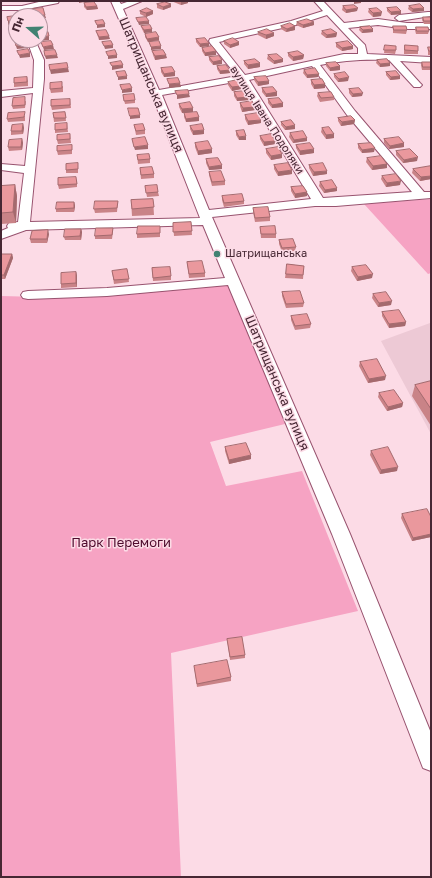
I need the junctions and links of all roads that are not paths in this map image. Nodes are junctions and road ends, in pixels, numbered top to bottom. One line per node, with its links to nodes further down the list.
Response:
1 (55, 1): 5 (street)
2 (138, 1): 4 (street, Шатрищанська вулиця)
3 (318, 1): 6 (street)
4 (116, 4): 19 (street, Шатрищанська вулиця)
5 (35, 8)
6 (328, 12): 9 (street); 16 (street, вулиця Івана Подоляки)
7 (428, 14): 8 (street)
8 (378, 22): 9 (street); 10 (street)
9 (342, 26): 12 (street)
10 (431, 26)
11 (34, 48): 18 (street)
12 (363, 56): 13 (street); 15 (street)
13 (392, 58): 14 (street); 17 (street)
14 (431, 60)
15 (315, 64): 16 (street); 23 (street)
16 (242, 78): 19 (street); 24 (street, вулиця Івана Подоляки)
17 (417, 85)
18 (38, 90): 20 (street); 22 (street)
19 (156, 93): 25 (street, Шатрищанська вулиця)
20 (1, 94)
21 (1, 167): 22 (street)
22 (30, 170): 26 (street)
23 (425, 195): 24 (street)
24 (319, 202): 25 (street)
25 (206, 218): 26 (street); 29 (street, Шатрищанська вулиця)
26 (24, 226): 27 (street); 28 (street)
27 (1, 227)
28 (1, 235)
29 (233, 281): 30 (street); 31 (street, Шатрищанська вулиця)
30 (28, 295)
31 (431, 760)

